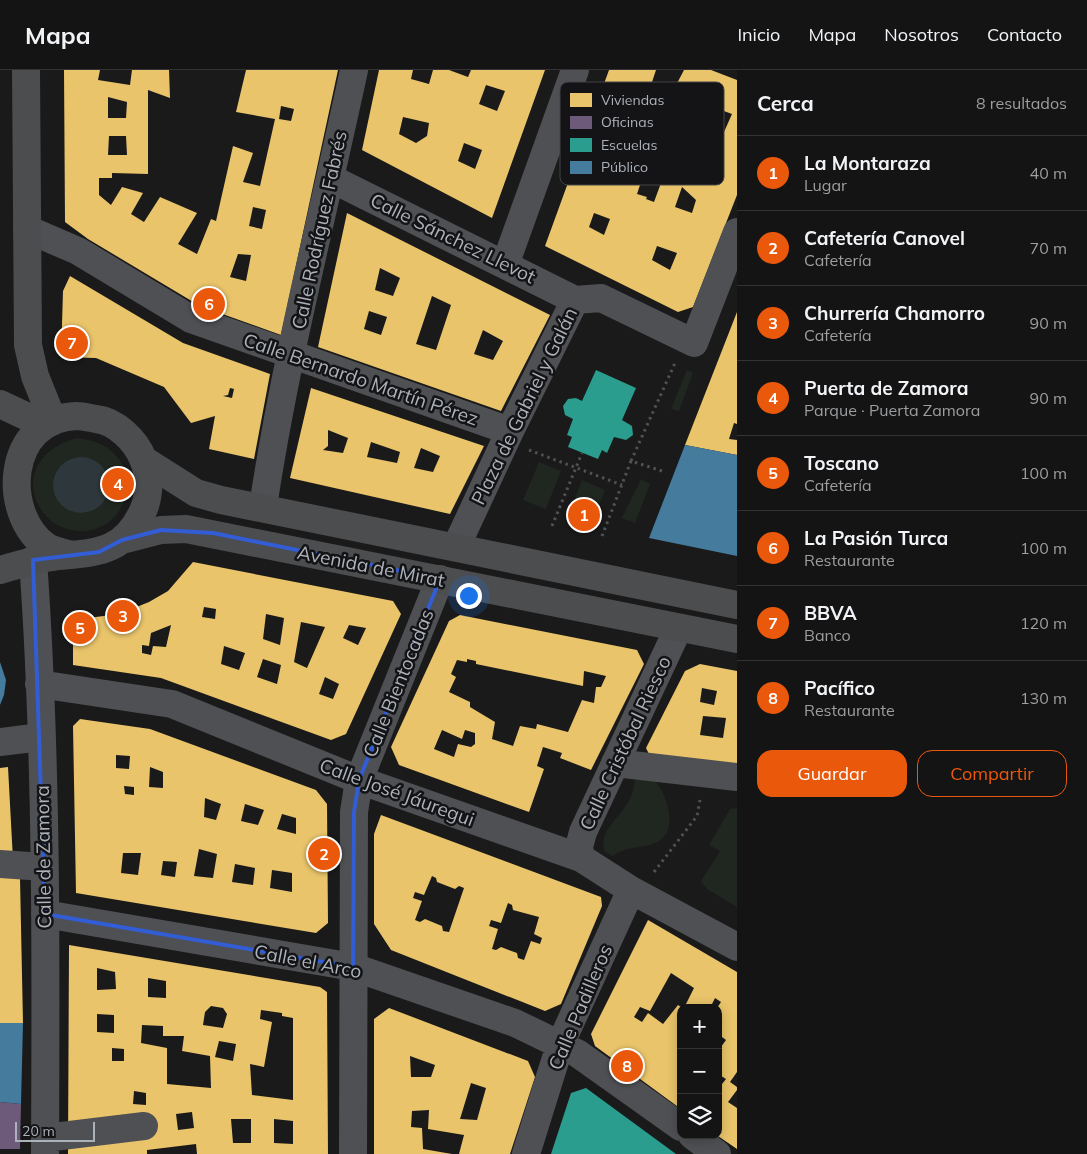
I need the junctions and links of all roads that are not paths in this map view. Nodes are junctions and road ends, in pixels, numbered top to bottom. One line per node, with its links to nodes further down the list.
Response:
1 (26, 70): 7 (highway)
2 (354, 70): 6 (street, Calle Rodríguez Fabrés)
3 (575, 70): 4 (street)
4 (571, 82)
5 (560, 112): 9 (street)
6 (330, 178): 9 (street, Calle Sánchez Llevot); 11 (street, Calle Rodríguez Fabrés)
7 (27, 229): 11 (street, Calle Bernardo Martín Pérez); 13 (highway)
8 (737, 232): 10 (street, Plaza de Gabriel y Galán)
9 (505, 265): 10 (street, Calle Sánchez Llevot)
10 (575, 300): 14 (street, Plaza de Gabriel y Galán)
11 (291, 354): 14 (street, Calle Bernardo Martín Pérez); 16 (street, Calle Rodríguez Fabrés)
12 (0, 404): 13 (highway)
13 (49, 423): 15 (highway); 17 (highway)
14 (518, 440): 19 (street, Plaza de Gabriel y Galán)
15 (144, 460): 16 (highway, Avenida de Mirat); 18 (highway)
16 (263, 507): 19 (highway, Avenida de Mirat)
17 (7, 514): 20 (highway)
18 (122, 540): 20 (highway); 23 (highway, Avenida de Mirat)
19 (456, 548): 24 (highway, Avenida de Mirat)
20 (72, 555): 21 (highway)
21 (33, 560): 22 (highway); 27 (street, Calle de Zamora)
22 (0, 570)
23 (440, 579): 25 (highway, Avenida de Mirat); 32 (street, Calle Bientocadas)
24 (737, 605)
25 (678, 629): 26 (highway, Avenida de Mirat); 30 (street, Calle Cristóbal Riesco)
26 (737, 639)
27 (39, 684): 28 (street, Calle de Zamora); 32 (street, Calle José Jáuregui)
28 (41, 737): 29 (street); 35 (street, Calle de Zamora)
29 (0, 742)
30 (615, 763): 31 (street); 33 (street, Calle Cristóbal Riesco)
31 (737, 777)
32 (359, 780): 33 (street, Calle José Jáuregui); 39 (street, Calle Bientocadas)
33 (581, 858): 36 (street, Calle José Jáuregui)
34 (0, 864): 35 (street)
35 (44, 867): 37 (street, Calle de Zamora)
36 (631, 890): 38 (street, Calle José Jáuregui); 40 (street, Calle Padilleros)
37 (45, 914): 39 (street, Calle el Arco); 44 (street, Calle de Zamora)
38 (737, 947)
39 (353, 967): 40 (street, Calle el Arco); 45 (street, Calle Bientocadas)
40 (560, 1045): 41 (street, Calle el Arco); 46 (street, Calle Padilleros)
41 (677, 1124)
42 (144, 1126): 44 (street)
43 (697, 1139): 47 (street)
44 (45, 1146)
45 (353, 1154)
46 (526, 1154)
47 (717, 1154)

